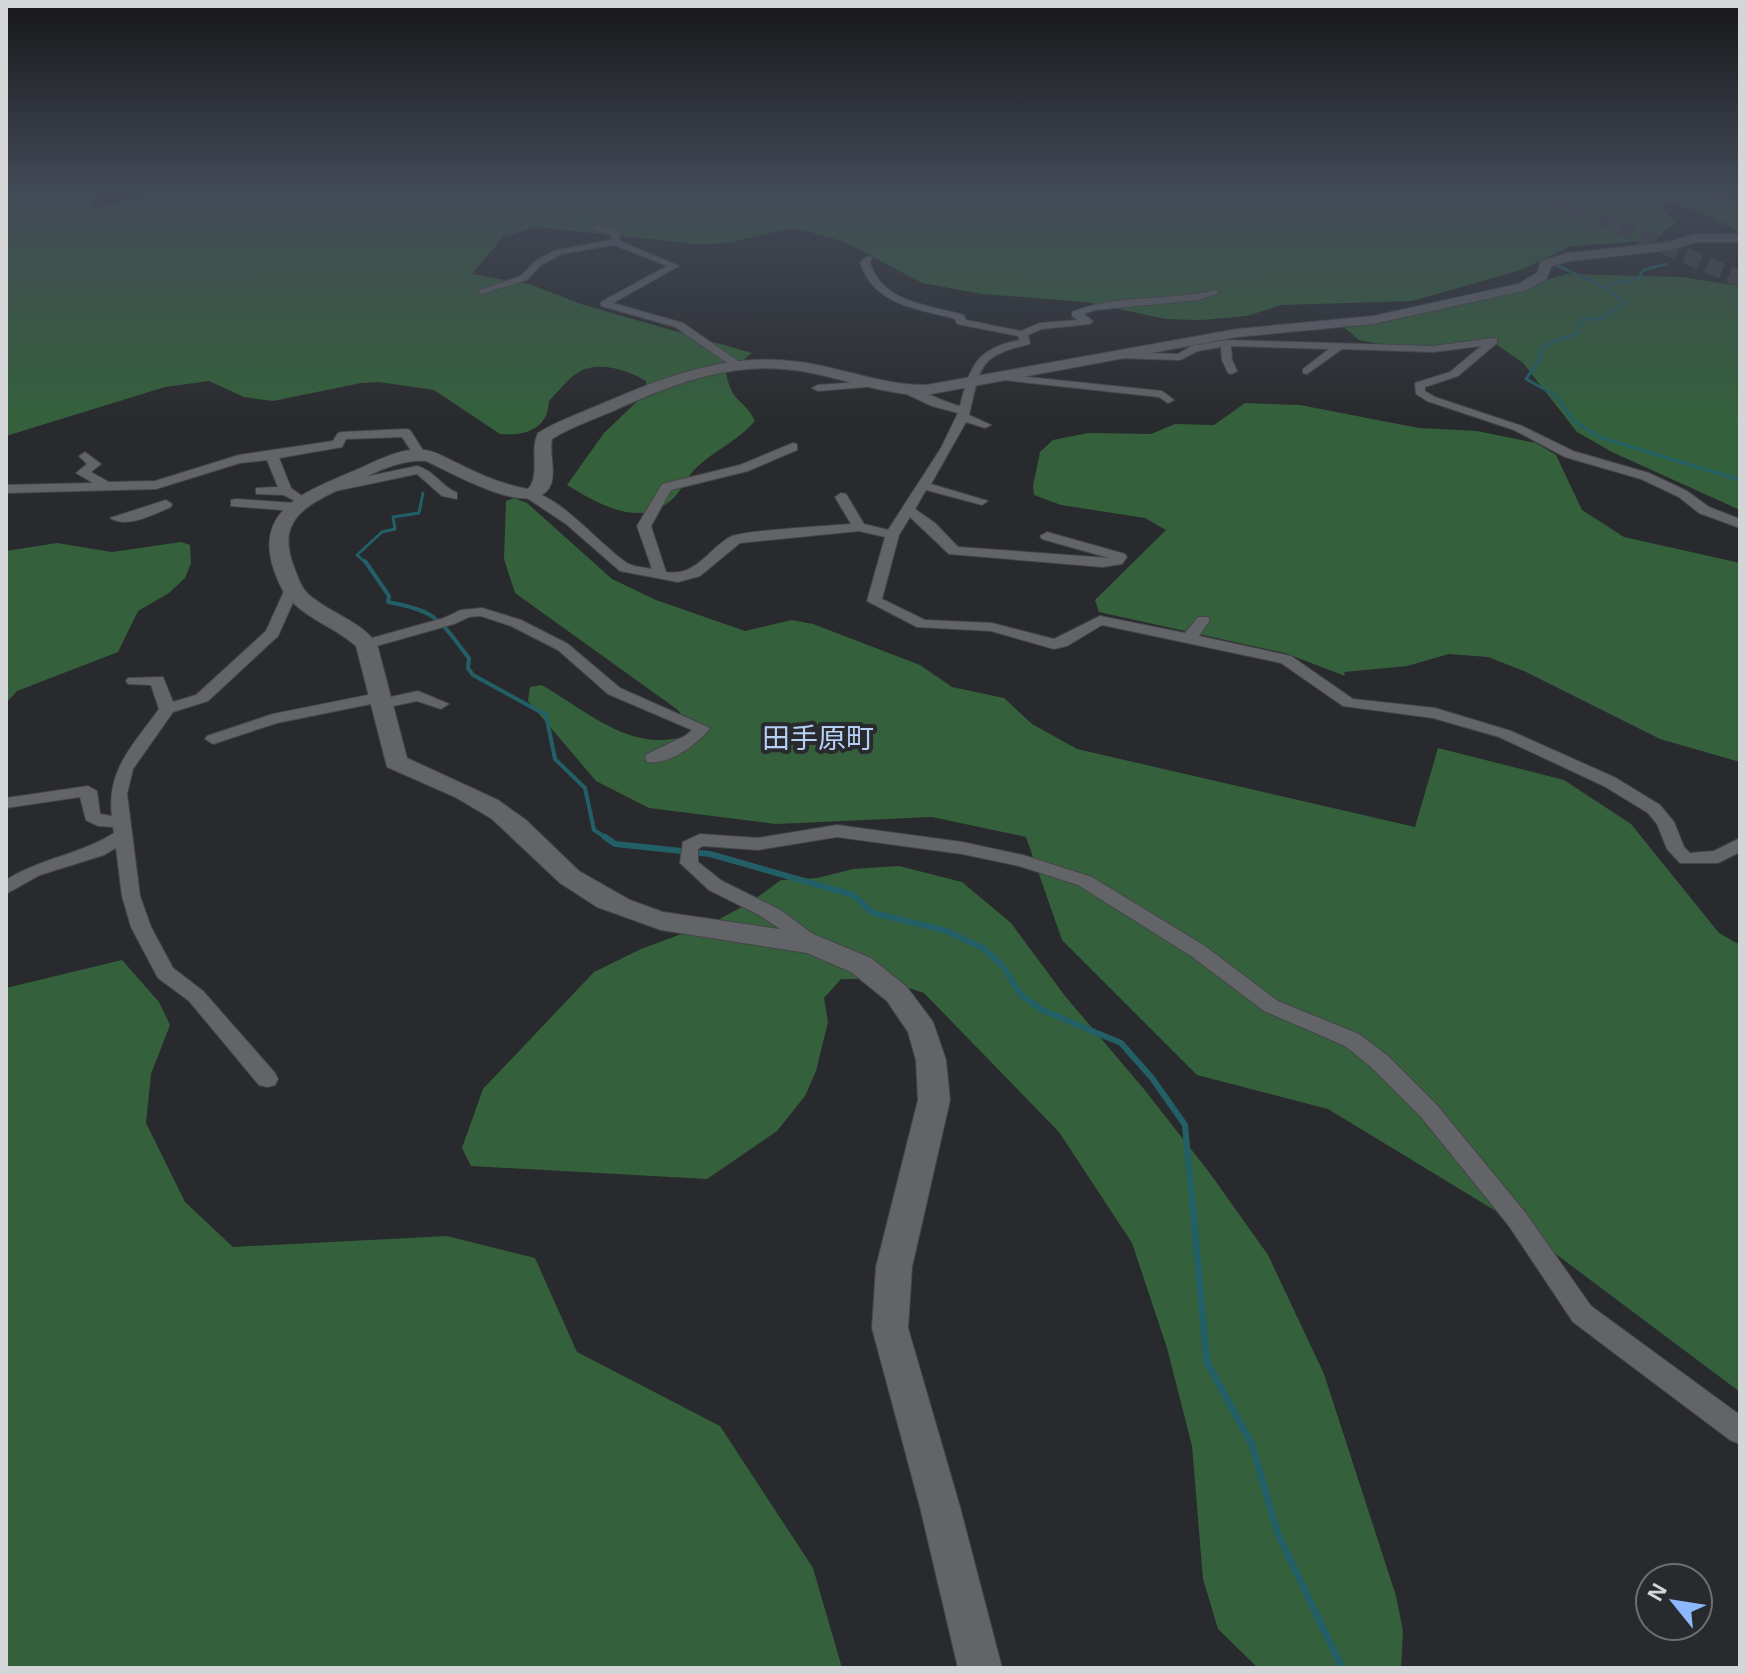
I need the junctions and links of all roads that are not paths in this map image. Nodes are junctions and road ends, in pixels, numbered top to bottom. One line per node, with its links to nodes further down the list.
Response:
1 (534, 267): 5 (street)
2 (672, 267): 13 (street)
3 (866, 267): 7 (street)
4 (1545, 267): 12 (street)
5 (482, 291)
6 (1215, 293): 7 (street)
7 (1022, 334): 11 (street)
8 (1226, 343): 10 (street); 12 (street); 14 (street)
9 (982, 346): 11 (street)
10 (1340, 346): 15 (street); 43 (street)
11 (996, 348): 17 (street)
12 (1115, 355): 16 (street)
13 (737, 365): 18 (street); 34 (street)
14 (1232, 371)
15 (1307, 371)
16 (998, 377): 17 (street); 19 (street)
17 (972, 381): 18 (street); 20 (street)
18 (906, 390): 20 (street)
19 (1168, 400)
20 (964, 414): 21 (street); 30 (street)
21 (985, 425)
22 (793, 447): 47 (street)
23 (274, 453): 25 (street); 27 (street); 37 (street)
24 (224, 454): 27 (street)
25 (420, 455): 32 (street); 34 (street)
26 (85, 456): 29 (street)
27 (239, 459): 29 (street)
28 (126, 471): 29 (street)
29 (110, 484): 31 (street)
30 (924, 486): 38 (street); 41 (street)
31 (6, 489)
32 (326, 489): 35 (street); 37 (street)
33 (260, 491): 37 (street)
34 (532, 495): 47 (street)
35 (452, 496)
36 (841, 497): 44 (street)
37 (295, 500): 39 (street); 48 (street)
38 (982, 501)
39 (236, 503)
40 (166, 504): 42 (street)
41 (908, 510): 45 (street); 46 (street)
42 (117, 518)
43 (1740, 524)
44 (859, 527): 45 (street); 47 (street)
45 (892, 535): 50 (street)
46 (1047, 536)
47 (661, 576)
48 (292, 589): 51 (street); 55 (street)
49 (1203, 620): 50 (street)
50 (1189, 639): 60 (street)
51 (366, 644): 53 (street); 57 (street)
52 (134, 681): 55 (street)
53 (378, 701): 54 (street); 56 (street); 62 (street)
54 (441, 704)
55 (167, 709): 59 (street)
56 (213, 739)
57 (653, 758)
58 (6, 803): 59 (street)
59 (122, 828): 61 (street); 63 (street)
60 (1740, 844)
61 (6, 888)
62 (813, 944): 64 (street); 65 (street)
63 (267, 1079)
64 (1740, 1431)
65 (980, 1668)

